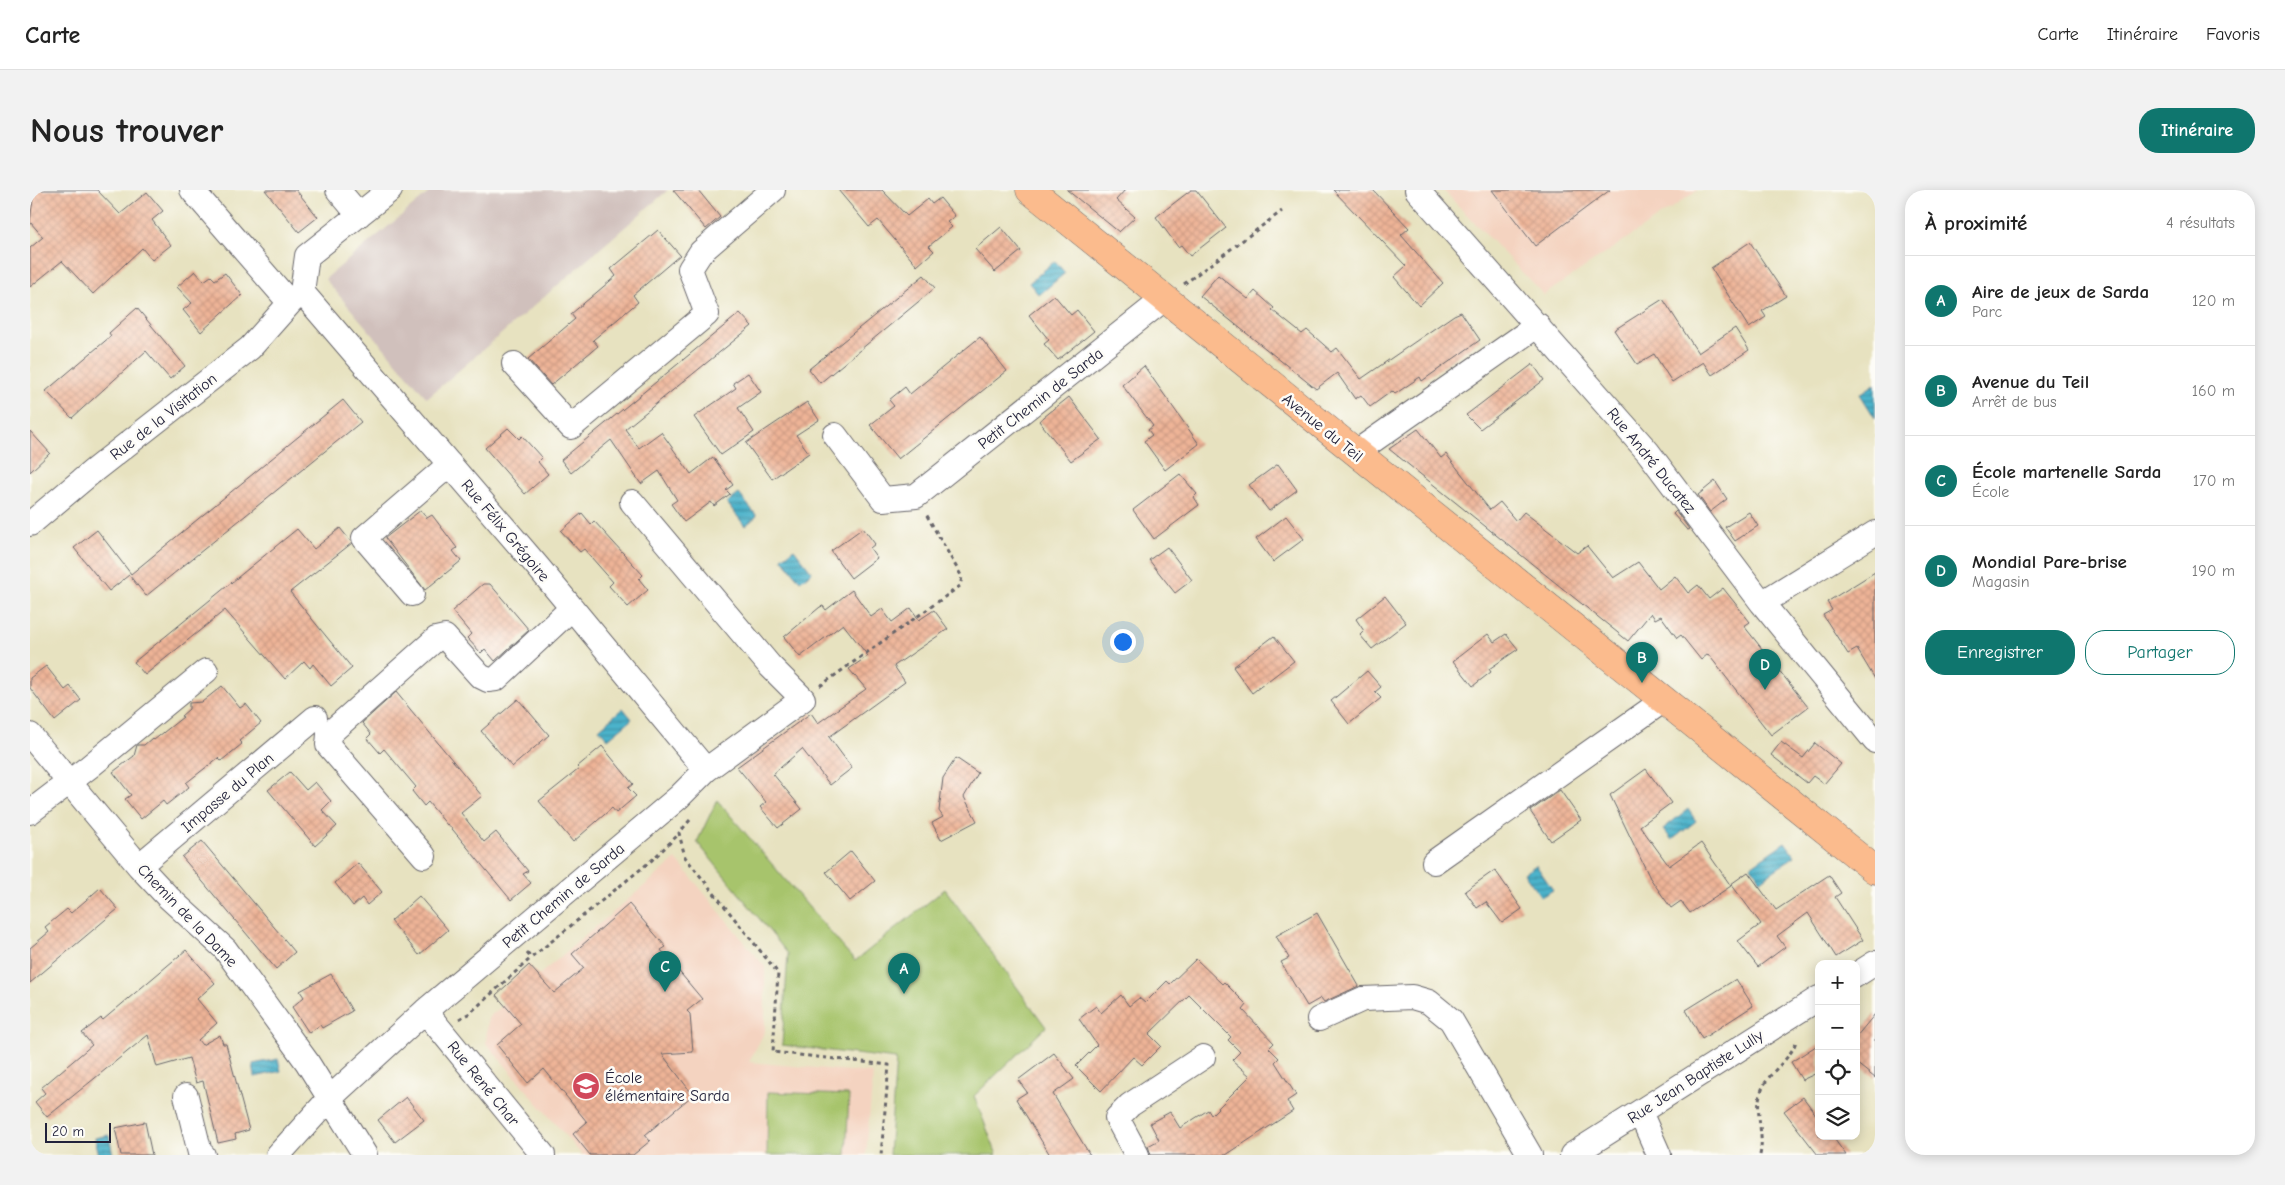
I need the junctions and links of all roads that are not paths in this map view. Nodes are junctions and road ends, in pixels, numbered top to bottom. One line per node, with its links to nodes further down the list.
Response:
1 (192, 190): 8 (street)
2 (338, 190): 7 (street)
3 (390, 190): 7 (street)
4 (772, 190): 11 (street)
5 (1030, 190): 9 (main road, Avenue du Teil)
6 (1417, 190): 10 (street, Rue André Ducatez)
7 (359, 215): 8 (street)
8 (296, 298): 14 (street, Rue Félix Grégoire); 16 (street, Rue de la Visitation)
9 (1164, 299): 12 (street, Petit Chemin de Sarda); 13 (main road, Avenue du Teil)
10 (1538, 325): 13 (street); 19 (street, Rue André Ducatez)
11 (514, 364)
12 (835, 435)
13 (1355, 453): 22 (main road, Avenue du Teil)
14 (450, 464): 18 (street); 20 (street, Rue Félix Grégoire)
15 (632, 502): 26 (street, Petit Chemin de Sarda)
16 (30, 524)
17 (1875, 533): 19 (street)
18 (412, 594)
19 (1762, 603): 24 (street, Rue André Ducatez)
20 (572, 608): 26 (street, Rue Félix Grégoire); 29 (street)
21 (206, 671): 27 (street)
22 (1664, 700): 30 (street); 32 (main road, Avenue du Teil)
23 (315, 718): 31 (street, Impasse du Plan)
24 (1871, 726)
25 (30, 735): 27 (street, Chemin de la Dame)
26 (706, 770): 37 (street, Petit Chemin de Sarda)
27 (67, 782): 28 (street); 31 (street, Chemin de la Dame)
28 (30, 812)
29 (424, 856)
30 (1434, 862)
31 (139, 866): 40 (street, Chemin de la Dame)
32 (1875, 870)
33 (1875, 963): 34 (street)
34 (1860, 972)
35 (1815, 1000): 41 (street, Rue Jean Baptiste Lully)
36 (1319, 1019): 47 (street)
37 (432, 1020): 40 (street, Petit Chemin de Sarda); 45 (street, Rue René Char)
38 (1204, 1057): 46 (street)
39 (186, 1096): 42 (street)
40 (330, 1098): 43 (street, Petit Chemin de Sarda); 44 (street, Chemin de la Dame)
41 (1640, 1112): 48 (street, Rue Jean Baptiste Lully); 49 (street)
42 (203, 1155)
43 (278, 1155)
44 (364, 1155)
45 (543, 1155)
46 (1137, 1155)
47 (1530, 1155)
48 (1572, 1155)
49 (1659, 1155)

